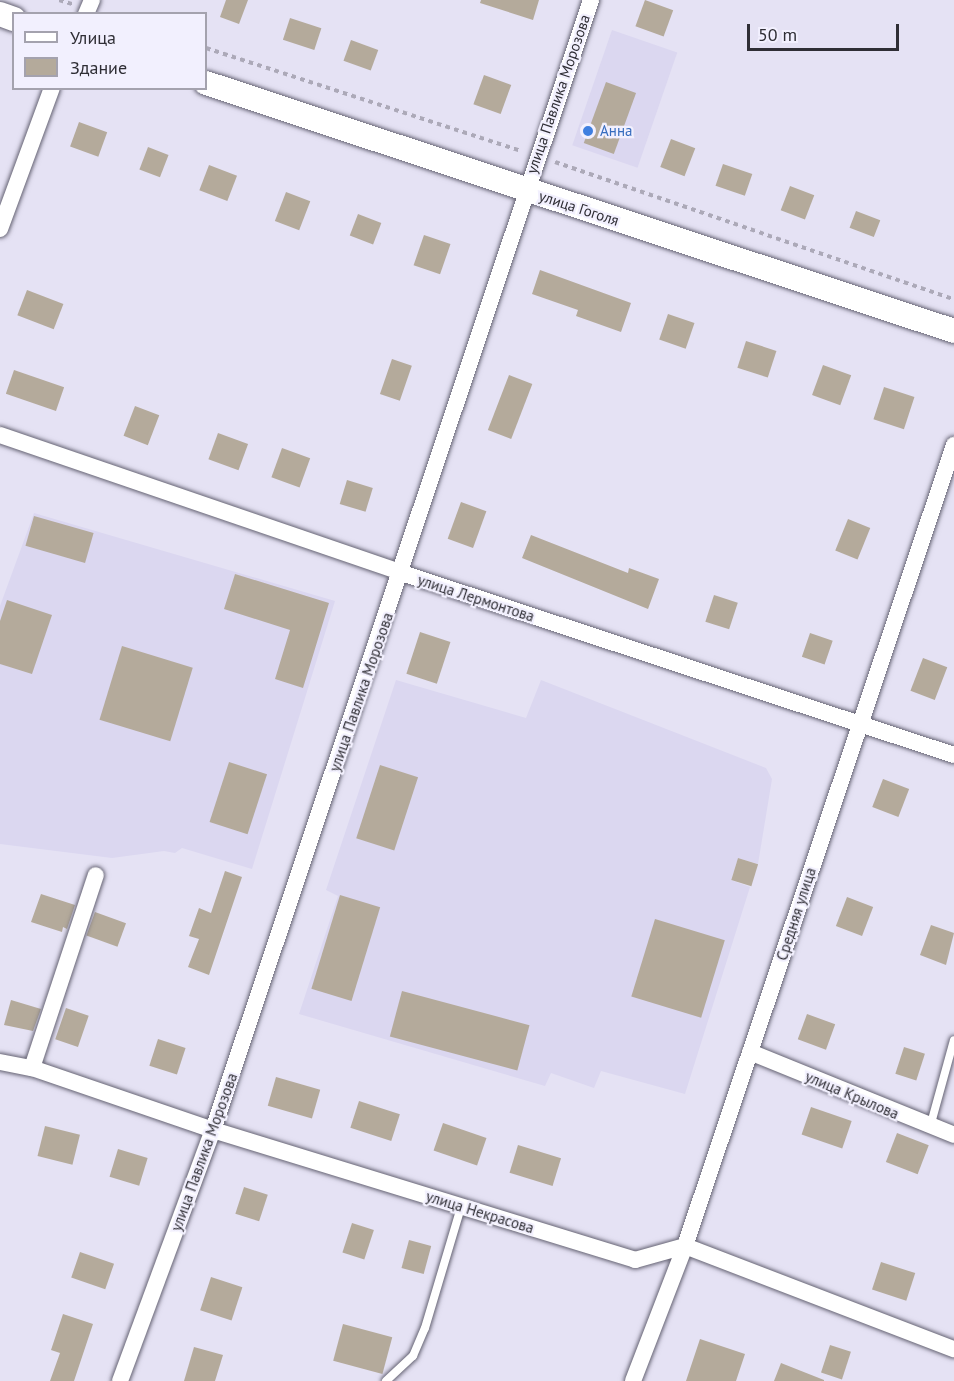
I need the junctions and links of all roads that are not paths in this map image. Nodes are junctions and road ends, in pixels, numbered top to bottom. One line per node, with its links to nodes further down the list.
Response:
1 (591, 0): 4 (street, улица Павлика Морозова)
2 (207, 83): 4 (street, улица Гоголя)
3 (51, 90): 5 (street)
4 (525, 190): 6 (street, улица Гоголя); 9 (street, улица Павлика Морозова)
5 (0, 229)
6 (954, 331)
7 (0, 435): 9 (street, улица Лермонтова)
8 (954, 445): 10 (street, Средняя улица)
9 (402, 573): 10 (street, улица Лермонтова); 18 (street, улица Павлика Морозова)
10 (859, 723): 11 (street, улица Лермонтова); 14 (street, Средняя улица)
11 (954, 755)
12 (96, 874): 16 (street)
13 (954, 1040): 17 (lane)
14 (750, 1052): 17 (street, улица Крылова); 21 (street, Средняя улица)
15 (0, 1062): 16 (street, улица Некрасова)
16 (32, 1068): 18 (street, улица Некрасова)
17 (930, 1127): 19 (street, улица Крылова)
18 (213, 1130): 20 (street, улица Некрасова); 23 (street, улица Павлика Морозова)
19 (954, 1135)
20 (462, 1207): 21 (street, улица Некрасова); 24 (lane)
21 (685, 1246): 22 (street); 25 (street, Средняя улица)
22 (954, 1349)
23 (120, 1381)
24 (386, 1381)
25 (633, 1381)

